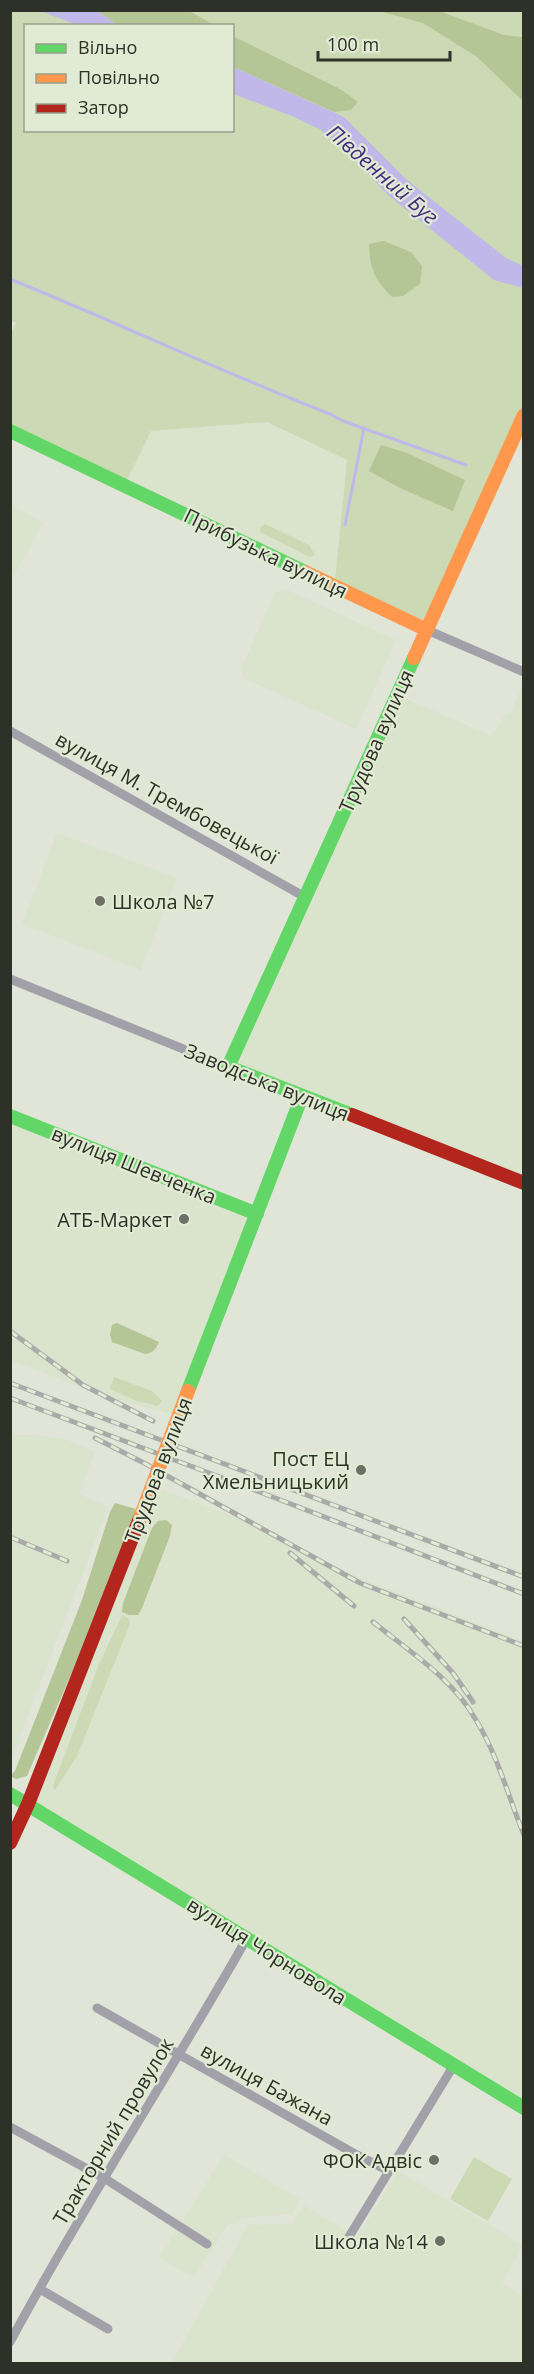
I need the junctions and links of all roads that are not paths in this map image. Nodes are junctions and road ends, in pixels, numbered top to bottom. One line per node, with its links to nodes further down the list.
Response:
1 (524, 415): 3 (main road, Трудова вулиця)
2 (10, 431): 3 (main road, Прибузька вулиця)
3 (427, 630): 4 (street, Прибузька вулиця); 6 (main road, Трудова вулиця)
4 (524, 672)
5 (10, 731): 6 (street, вулиця М. Трембовецької)
6 (305, 897): 8 (main road, Трудова вулиця)
7 (10, 979): 8 (street, Заводська вулиця)
8 (228, 1066): 9 (main road, Заводська вулиця)
9 (302, 1096): 11 (main road, Заводська вулиця); 12 (main road, Трудова вулиця)
10 (10, 1116): 12 (main road, вулиця Шевченка)
11 (524, 1183)
12 (257, 1214): 14 (main road, Трудова вулиця, bridge)
13 (10, 1794): 14 (main road, вулиця Чорновола)
14 (28, 1804): 15 (main road, Трудова вулиця); 16 (main road, вулиця Чорновола)
15 (10, 1843)
16 (247, 1938): 18 (street, Тракторний провулок); 19 (main road, вулиця Чорновола)
17 (97, 2008): 18 (street, вулиця Бажана)
18 (180, 2056): 22 (street, вулиця Бажана); 23 (street, Тракторний провулок)
19 (454, 2065): 20 (main road, вулиця Чорновола); 22 (street)
20 (524, 2108)
21 (10, 2127): 23 (street)
22 (389, 2171): 24 (street)
23 (104, 2178): 25 (street); 26 (street, Тракторний провулок)
24 (348, 2240)
25 (207, 2244)
26 (40, 2289): 27 (street); 28 (street, Тракторний провулок)
27 (108, 2329)
28 (10, 2342)

